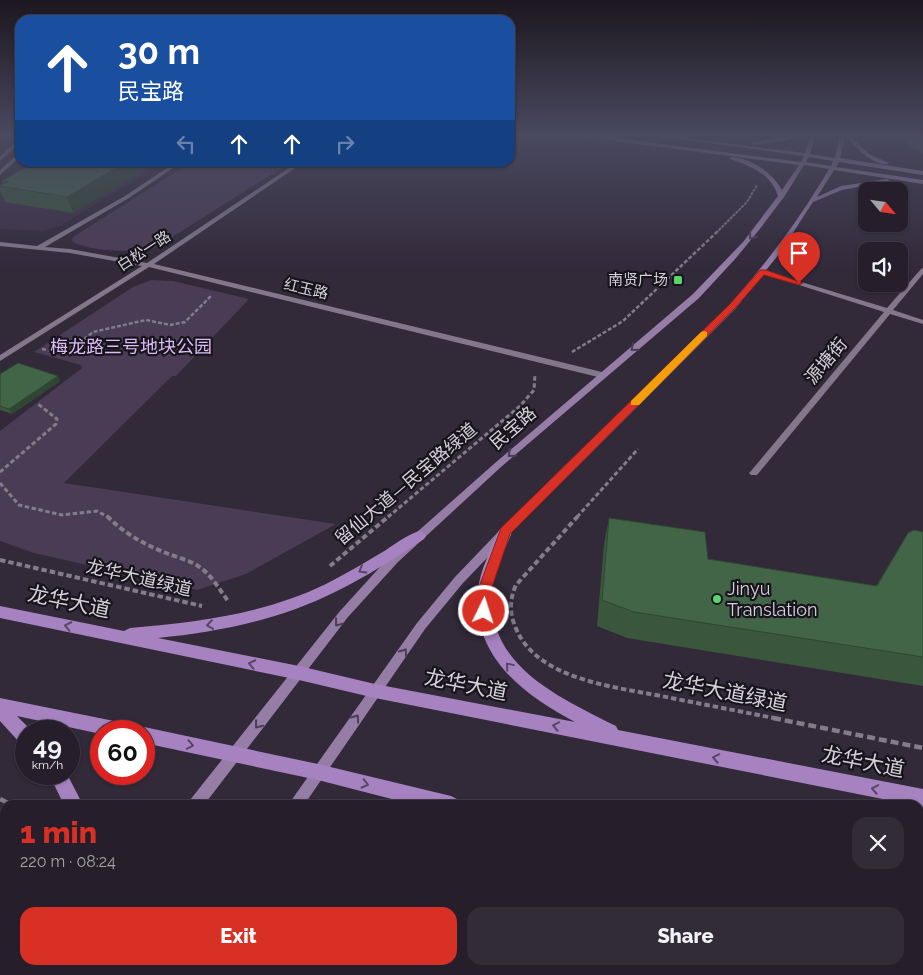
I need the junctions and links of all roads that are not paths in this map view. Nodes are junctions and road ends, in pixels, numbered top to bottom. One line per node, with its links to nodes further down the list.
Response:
1 (153, 180): 10 (street)
2 (276, 180): 11 (street, 白松一路)
3 (772, 180): 7 (main road)
4 (792, 180): 7 (main road, 民宝路)
5 (826, 180): 8 (main road)
6 (922, 182): 8 (main road)
7 (781, 197): 17 (main road, 民宝路, one-way to 17)
8 (812, 202): 13 (main road)
9 (0, 244): 10 (street, 红玉路)
10 (38, 248): 11 (street, 红玉路)
11 (148, 265): 16 (street, 白松一路); 17 (street, 红玉路)
12 (923, 270): 14 (street, 源塘街)
13 (763, 272): 14 (street); 19 (main road)
14 (888, 311): 15 (street); 18 (street, 源塘街)
15 (923, 322)
16 (0, 359)
17 (602, 375): 20 (main road, 民宝路, one-way to 20)
18 (754, 473)
19 (505, 532): 24 (main road, one-way to 19); 30 (main road, one-way to 19)
20 (419, 536): 22 (main road, one-way to 22); 23 (main road, 民宝路, one-way to 23)
21 (0, 612): 22 (main road, 龙华大道, one-way to 21)
22 (116, 636): 23 (main road, 龙华大道, one-way to 22)
23 (299, 673): 24 (main road, 龙华大道); 31 (main road, 民宝路, one-way to 31)
24 (375, 691): 30 (main road, 龙华大道, one-way to 24); 32 (main road, one-way to 24)
25 (0, 705): 27 (main road)
26 (0, 709): 28 (main road)
27 (90, 724)
28 (15, 725)
29 (155, 738): 31 (main road, one-way to 31)
30 (623, 740): 34 (main road, 龙华大道, one-way to 30)
31 (236, 754): 32 (main road); 36 (main road, 民宝路)
32 (318, 772): 37 (main road); 38 (main road, one-way to 38)
33 (64, 785): 35 (main road)
34 (923, 798)
35 (71, 800)
36 (199, 800)
37 (298, 800)
38 (431, 800)

